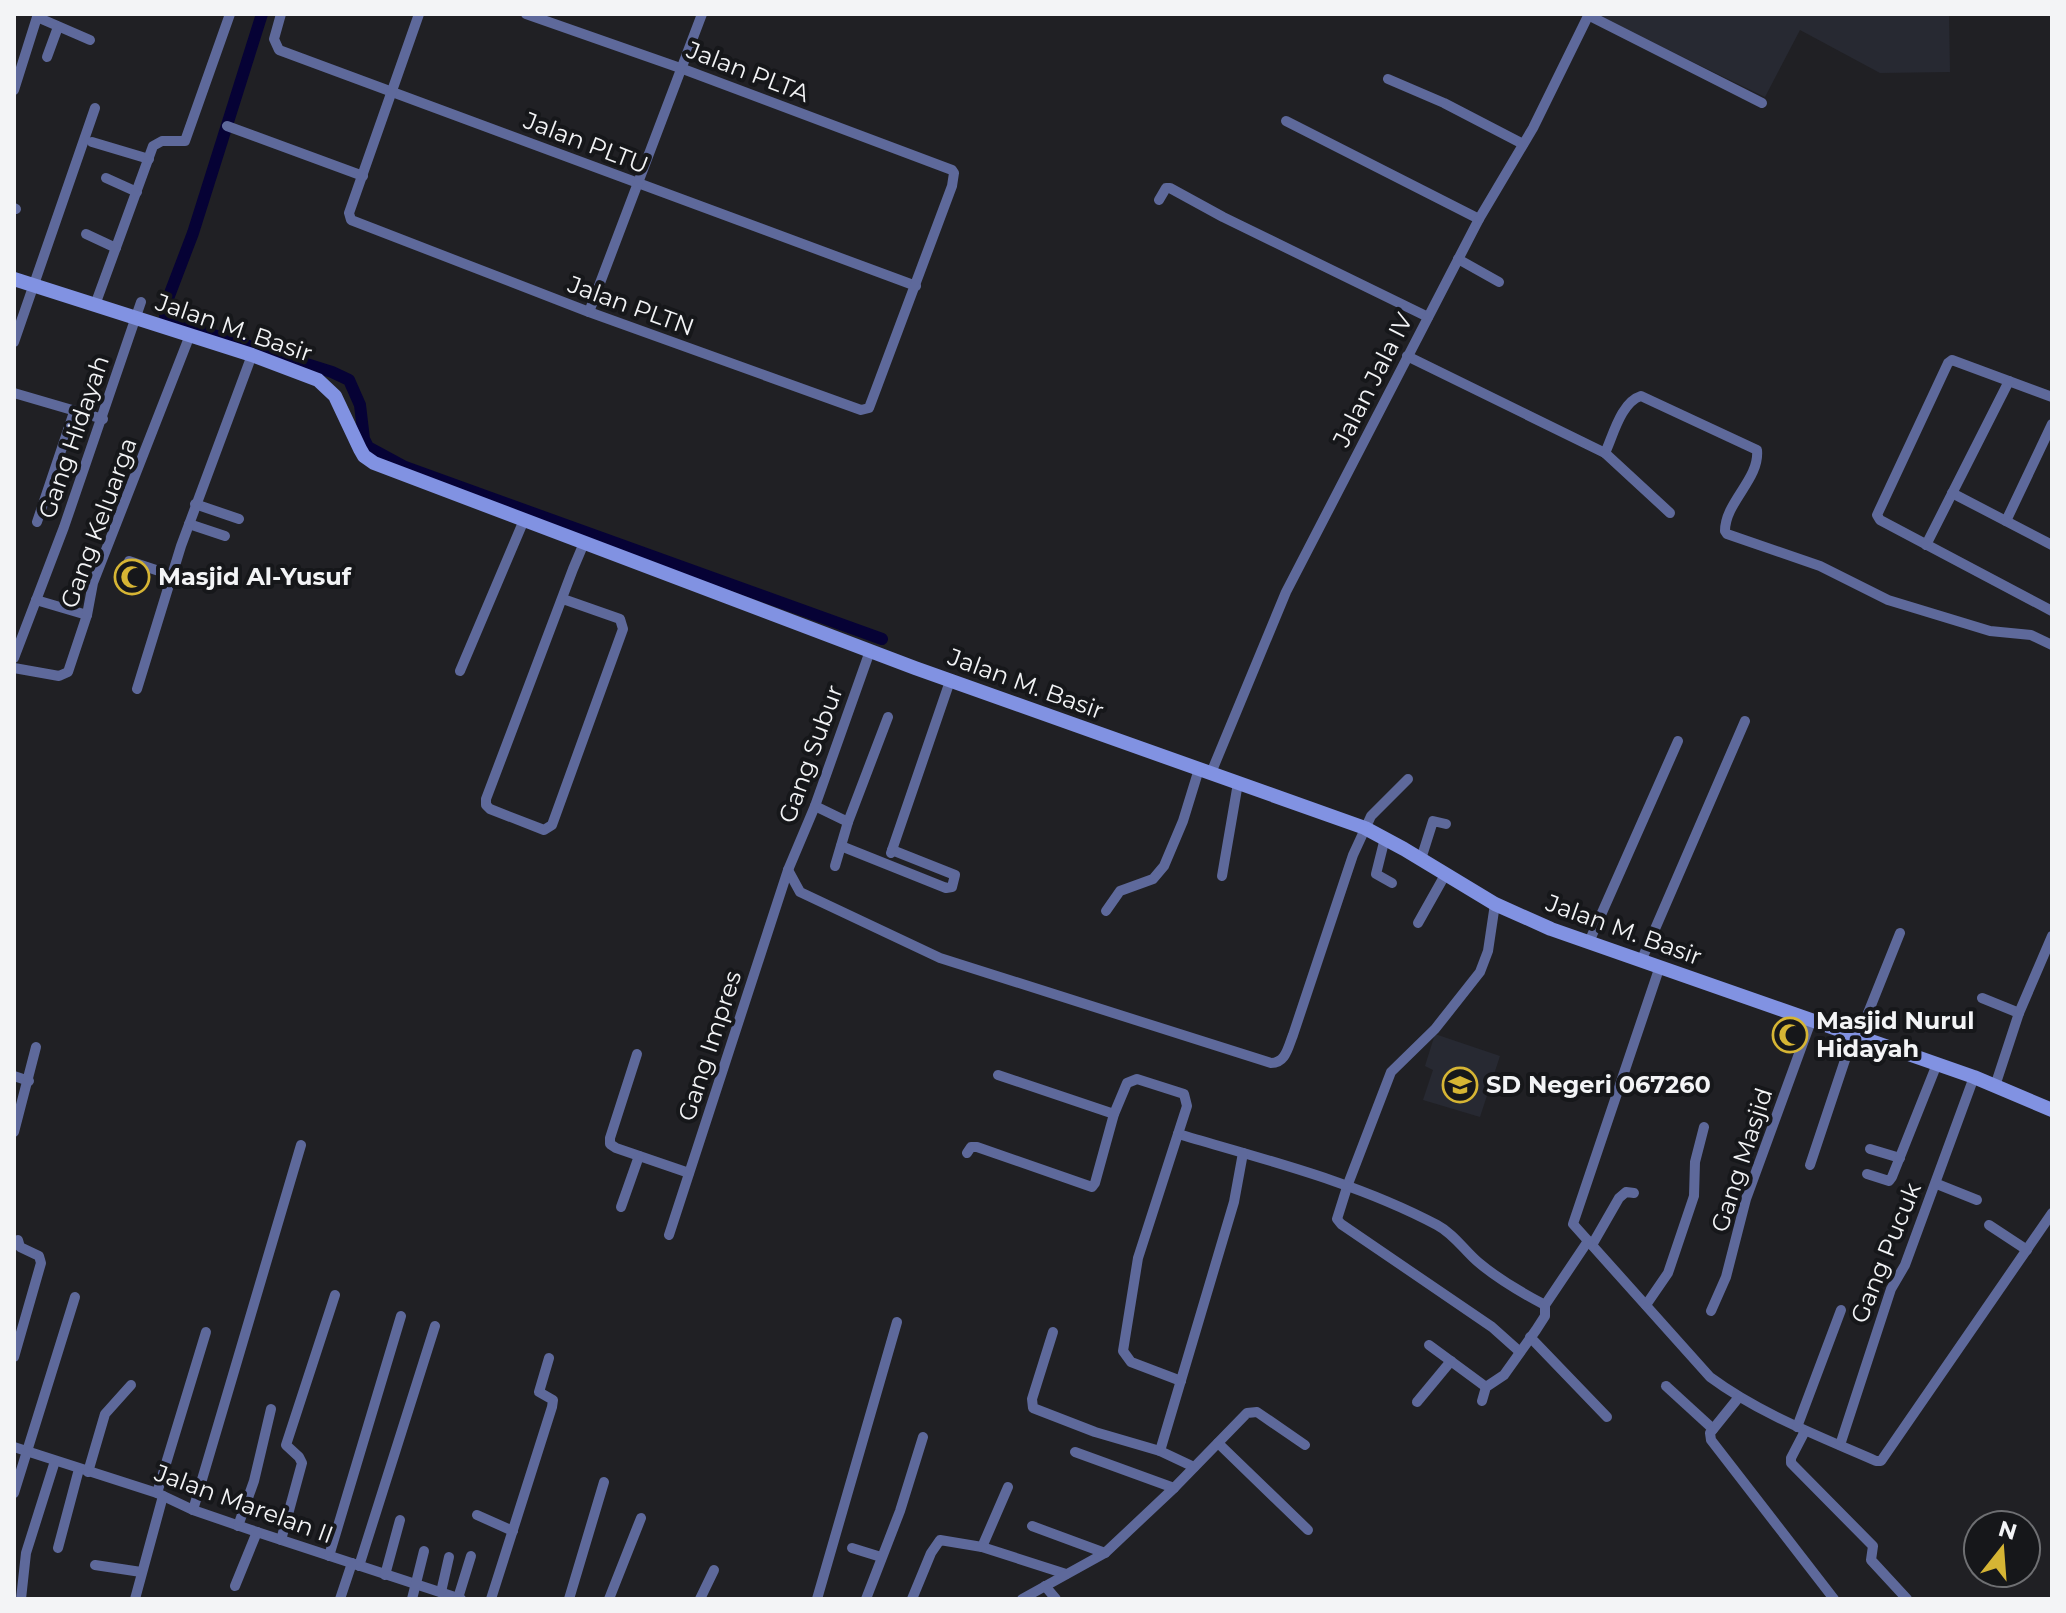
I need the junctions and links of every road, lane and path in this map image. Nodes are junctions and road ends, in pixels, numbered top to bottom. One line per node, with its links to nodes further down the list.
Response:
1 (230, 14): 21 (street)
2 (281, 14): 14 (street, Jalan PLTU)
3 (419, 14): 14 (street, Jalan PLTN)
4 (526, 14): 11 (street, Jalan PLTA)
5 (702, 14): 11 (street)
6 (1588, 15): 15 (street); 20 (street, Jalan Jala IV)
7 (37, 16): 8 (street); 13 (street)
8 (58, 27): 9 (street); 10 (street)
9 (90, 40)
10 (47, 57)
11 (683, 69): 22 (street, Jalan PLTA); 25 (street)
12 (1388, 79): 20 (street)
13 (14, 90)
14 (391, 91): 23 (street, Jalan PLTN); 25 (street, Jalan PLTU)
15 (1762, 103)
16 (95, 108): 34 (street)
17 (1286, 121): 28 (street)
18 (227, 126): 23 (street)
19 (92, 142): 21 (street)
20 (1523, 144): 28 (street, Jalan Jala IV)
21 (149, 159): 26 (street)
22 (954, 173): 35 (street, Jalan PLTN)
23 (363, 176): 38 (street, Jalan PLTN)
24 (106, 178): 26 (street)
25 (638, 184): 35 (street, Jalan PLTU); 38 (street)
26 (137, 192): 30 (street)
27 (1159, 200): 39 (street)
28 (1479, 219): 31 (street, Jalan Jala IV)
29 (86, 234): 30 (street)
30 (116, 248): 37 (street)
31 (1458, 259): 33 (street); 39 (street, Jalan Jala IV)
32 (14, 279): 34 (main road, Jalan M. Basir)
33 (1499, 282)
34 (33, 285): 37 (main road, Jalan M. Basir); 42 (street)
35 (916, 286): 38 (street, Jalan PLTN)
36 (141, 302): 40 (street, Gang Hidayah)
37 (95, 305): 40 (main road, Jalan M. Basir)
38 (589, 312)
39 (1428, 317): 44 (street, Jalan Jala IV)
40 (136, 318): 41 (main road, Jalan M. Basir); 49 (street, Gang Hidayah)
41 (190, 335): 43 (main road, Jalan M. Basir); 69 (street, Gang Keluarga)
42 (14, 342)
43 (252, 355): 53 (street); 56 (main road, Jalan M. Basir)
44 (1407, 356): 51 (street); 80 (street, Jalan Jala IV)
45 (2009, 381): 47 (street); 52 (street); 62 (street)
46 (14, 393): 48 (street)
47 (2052, 397)
48 (74, 412): 49 (street); 58 (street)
49 (103, 419): 67 (street, Gang Hidayah)
50 (2052, 424): 57 (street)
51 (1605, 453): 54 (street); 70 (street)
52 (1952, 493): 57 (street); 62 (street)
53 (195, 504): 55 (street); 59 (street)
54 (1670, 513)
55 (239, 519)
56 (524, 520): 61 (main road, Jalan M. Basir); 74 (street)
57 (2006, 521): 63 (street)
58 (37, 522)
59 (189, 524): 60 (street); 65 (street)
60 (225, 536)
61 (584, 543): 66 (street); 71 (main road, Jalan M. Basir)
62 (1926, 545): 68 (street)
63 (2052, 545)
64 (129, 561): 65 (street)
65 (171, 575): 76 (street)
66 (563, 599): 66 (street)
67 (36, 600): 69 (street); 72 (street, Gang Hidayah)
68 (2052, 611)
69 (87, 615): 73 (street, Gang Keluarga)
70 (2052, 645)
71 (870, 651): 75 (main road, Jalan M. Basir); 83 (street, Gang Subur)
72 (14, 658)
73 (14, 668)
74 (460, 671)
75 (950, 681): 80 (main road, Jalan M. Basir); 89 (street)
76 (137, 689)
77 (888, 717): 84 (street)
78 (1745, 721): 103 (street)
79 (1678, 741): 102 (street)
80 (1205, 771): 82 (main road, Jalan M. Basir); 98 (street, Jalan Jala IV)
81 (1408, 779): 86 (street)
82 (1238, 783): 86 (main road, Jalan M. Basir); 95 (street)
83 (815, 806): 84 (street); 93 (street, Gang Subur)
84 (848, 822): 88 (street)
85 (1446, 824): 90 (street)
86 (1365, 828): 87 (main road, Jalan M. Basir); 93 (street)
87 (1385, 838): 90 (main road, Jalan M. Basir); 96 (street)
88 (841, 846): 91 (street); 92 (street)
89 (892, 850): 91 (street); 91 (street)
90 (1421, 859): 94 (main road, Jalan M. Basir)
91 (887, 865)
92 (835, 866)
93 (788, 870): 129 (street, Gang Impres)
94 (1445, 875): 97 (main road, Jalan M. Basir); 99 (street)
95 (1222, 876)
96 (1392, 883)
97 (1495, 904): 102 (main road, Jalan M. Basir); 131 (street)
98 (1106, 911)
99 (1418, 923)
100 (1900, 933): 108 (street)
101 (2052, 936): 106 (street)
102 (1589, 942): 103 (main road, Jalan M. Basir)
103 (1642, 959): 104 (main road, Jalan M. Basir)
104 (1660, 966): 107 (main road, Jalan M. Basir); 140 (street)
105 (1982, 998): 106 (street)
106 (2019, 1013): 116 (street)
107 (1811, 1021): 108 (main road, Jalan M. Basir); 147 (street, Gang Masjid)
108 (1856, 1037): 111 (main road, Jalan M. Basir); 128 (street)
109 (36, 1047): 115 (street)
110 (637, 1054): 126 (street)
111 (1937, 1064): 114 (main road, Jalan M. Basir); 127 (street)
112 (998, 1075): 118 (street)
113 (14, 1076): 115 (street)
114 (1974, 1077): 116 (main road, Jalan M. Basir); 132 (street, Gang Pucuk)
115 (29, 1081): 120 (street)
116 (1995, 1086): 117 (main road, Jalan M. Basir)
117 (2052, 1110)
118 (1114, 1114): 121 (street); 124 (street)
119 (1704, 1127): 145 (street)
120 (14, 1132)
121 (1178, 1134): 125 (street); 159 (street)
122 (301, 1145): 186 (street)
123 (1870, 1149): 127 (street)
124 (967, 1153)
125 (1243, 1153): 131 (street); 159 (street)
126 (639, 1156): 129 (street); 135 (street)
127 (1900, 1158): 130 (street)
128 (1810, 1165)
129 (689, 1173): 138 (street, Gang Impres)
130 (1867, 1174)
131 (1348, 1184): 144 (street); 155 (street)
132 (1937, 1184): 134 (street); 173 (street, Gang Pucuk)
133 (1634, 1193): 140 (street)
134 (1977, 1200)
135 (621, 1207)
136 (2052, 1213): 141 (street)
137 (1989, 1225): 141 (street)
138 (669, 1235)
139 (18, 1240): 156 (street)
140 (1590, 1243): 144 (street); 145 (street)
141 (2027, 1250): 173 (street)
142 (335, 1295): 195 (street)
143 (75, 1297): 175 (street)
144 (1545, 1305): 153 (street)
145 (1646, 1305): 163 (street)
146 (1841, 1310): 169 (street)
147 (1711, 1311)
148 (401, 1316): 201 (street)
149 (897, 1322): 224 (street)
150 (435, 1326): 206 (street)
151 (206, 1332): 185 (street)
152 (1053, 1332): 176 (street)
153 (1530, 1337): 155 (street); 167 (street)
154 (1429, 1345): 158 (street)
155 (1520, 1352): 162 (street)
156 (14, 1357)
157 (549, 1358): 193 (street)
158 (1451, 1361): 162 (street); 165 (street)
159 (1181, 1381): 176 (street)
160 (131, 1385): 180 (street)
161 (1666, 1386): 168 (street)
162 (1486, 1387): 164 (street)
163 (1739, 1397): 168 (street); 169 (street)
164 (1482, 1401)
165 (1417, 1402)
166 (271, 1409): 190 (street)
167 (1607, 1417)
168 (1713, 1429): 229 (street)
169 (1801, 1429): 173 (street); 230 (street)
170 (923, 1437): 204 (street)
171 (1218, 1443): 172 (street); 179 (street); 192 (street)
172 (1305, 1445)
173 (1840, 1445)
174 (14, 1447): 175 (street, Jalan Marelan II)
175 (28, 1451): 178 (street, Jalan Marelan II); 184 (street)
176 (1160, 1451): 179 (street)
177 (1075, 1452): 183 (street)
178 (55, 1461): 180 (street, Jalan Marelan II); 216 (street)
179 (1194, 1467): 183 (street)
180 (83, 1470): 185 (street, Jalan Marelan II); 197 (street)
181 (604, 1482): 221 (street)
182 (1008, 1487): 196 (street)
183 (1174, 1488): 200 (street)
184 (14, 1493)
185 (160, 1495): 186 (street, Jalan Marelan II); 208 (street)
186 (193, 1510): 190 (street, Jalan Marelan II)
187 (477, 1515): 193 (street)
188 (641, 1518): 222 (street)
189 (400, 1520): 210 (street)
190 (238, 1526): 194 (street, Jalan Marelan II)
191 (1032, 1526): 200 (street)
192 (1308, 1530)
193 (513, 1531): 220 (street)
194 (257, 1532): 195 (street, Jalan Marelan II); 212 (street)
195 (281, 1540): 201 (street, Jalan Marelan II)
196 (982, 1547): 209 (street); 226 (street)
197 (58, 1548)
198 (852, 1548): 204 (street)
199 (424, 1551): 211 (street)
200 (1105, 1553): 209 (street)
201 (329, 1556): 206 (street, Jalan Marelan II)
202 (471, 1556): 215 (street)
203 (449, 1557): 214 (street)
204 (881, 1557): 225 (street)
205 (95, 1565): 208 (street)
206 (355, 1565): 210 (street, Jalan Marelan II); 218 (street)
207 (714, 1570): 223 (street)
208 (141, 1572): 217 (street)
209 (1066, 1574): 213 (street)
210 (385, 1575): 211 (street, Jalan Marelan II)
211 (416, 1585): 214 (street, Jalan Marelan II); 219 (street)
212 (235, 1586)
213 (1045, 1586): 227 (street); 228 (street)
214 (441, 1592): 215 (street, Jalan Marelan II)
215 (460, 1598)
216 (21, 1599)
217 (135, 1599)
218 (340, 1599)
219 (412, 1599)
220 (491, 1599)
221 (569, 1599)
222 (609, 1599)
223 (700, 1599)
224 (817, 1599)
225 (866, 1599)
226 (912, 1599)
227 (1022, 1599)
228 (1056, 1599)
229 (1834, 1599)
230 (1907, 1599)

